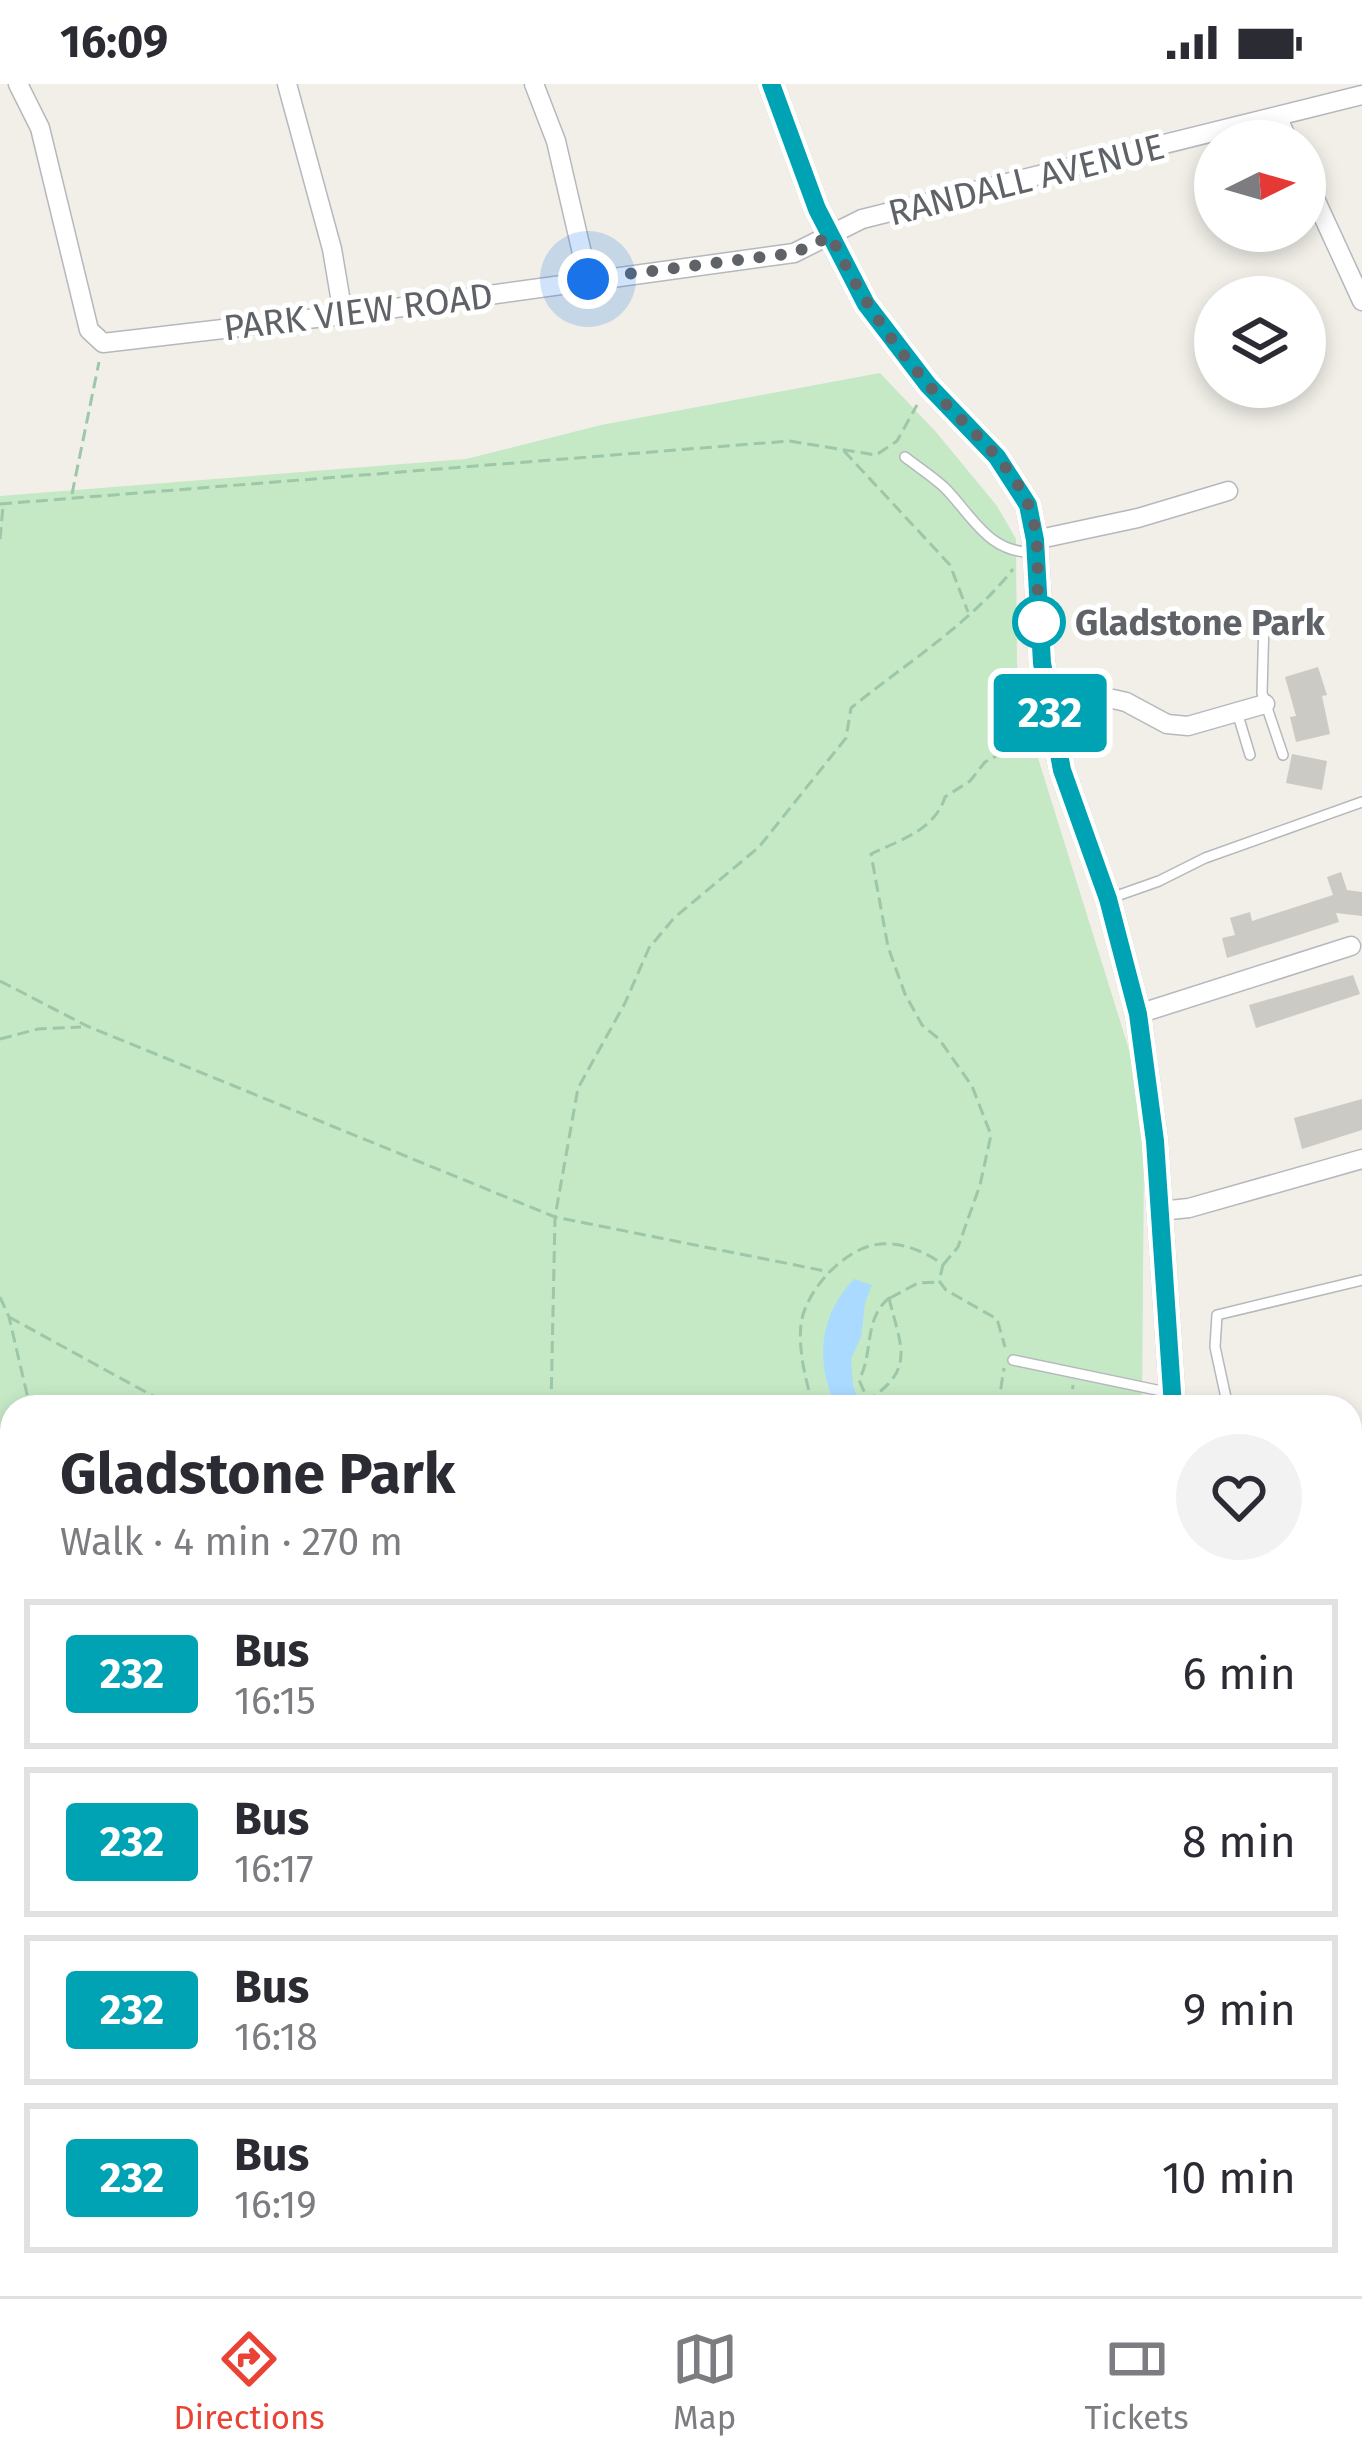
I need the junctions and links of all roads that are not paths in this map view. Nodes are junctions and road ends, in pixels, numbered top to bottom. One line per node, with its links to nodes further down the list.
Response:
1 (18, 84): 11 (street, PARK VIEW ROAD)
2 (287, 84): 11 (street)
3 (534, 84): 9 (street)
4 (771, 84): 8 (street)
5 (1362, 95): 6 (street, RANDALL AVENUE)
6 (1278, 118): 8 (street, RANDALL AVENUE)
7 (1326, 223): 10 (street)
8 (831, 236): 9 (street, PARK VIEW ROAD); 14 (street)
9 (588, 279): 11 (street, PARK VIEW ROAD)
10 (1362, 302)
11 (343, 314)
12 (905, 457): 14 (lane)
13 (1228, 491): 14 (street)
14 (1028, 547): 17 (street)
15 (1264, 620): 16 (lane)
16 (1265, 704): 18 (street); 20 (lane)
17 (1038, 710): 18 (street); 22 (street)
18 (1237, 712): 19 (lane)
19 (1250, 755)
20 (1283, 755)
21 (1362, 802): 22 (lane)
22 (1108, 899): 24 (street)
23 (1351, 946): 24 (street)
24 (1138, 1014): 26 (street)
25 (1362, 1159): 26 (street)
26 (1160, 1211): 30 (street)
27 (1362, 1280): 31 (lane)
28 (1013, 1360): 29 (lane)
29 (1154, 1395)
30 (1172, 1395)
31 (1225, 1395)

